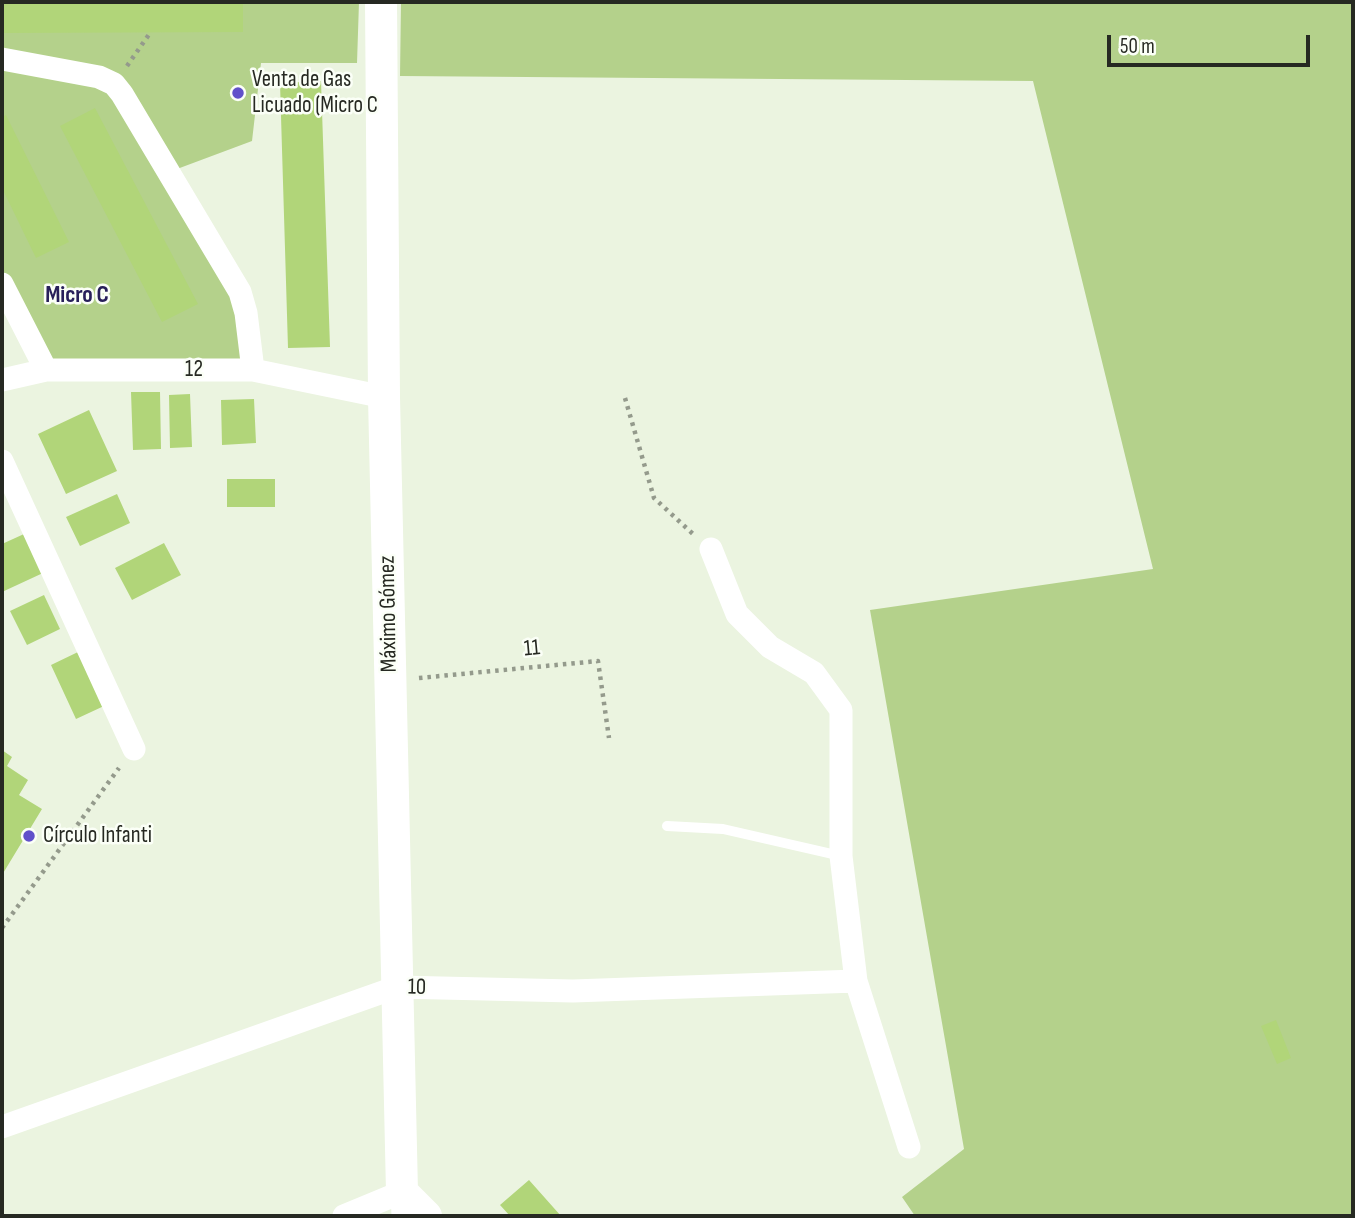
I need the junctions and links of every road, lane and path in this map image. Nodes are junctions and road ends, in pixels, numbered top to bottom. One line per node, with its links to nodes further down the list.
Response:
1 (381, 2): 9 (main road, Máximo Gómez)
2 (150, 33): 4 (path)
3 (2, 59): 4 (street)
4 (114, 84): 7 (street)
5 (2, 284): 6 (street)
6 (46, 370): 7 (street, 12); 8 (street, 12)
7 (253, 370): 9 (street, 12)
8 (2, 380)
9 (384, 397): 13 (main road, Máximo Gómez)
10 (625, 398): 12 (path)
11 (2, 460): 15 (street)
12 (711, 549): 17 (street)
13 (391, 680): 14 (path, 11); 20 (main road, Máximo Gómez)
14 (609, 738)
15 (134, 749): 18 (path)
16 (667, 826): 17 (lane)
17 (841, 856): 19 (street)
18 (2, 928)
19 (856, 981): 20 (street, 10); 22 (street)
20 (397, 987): 21 (street, 10); 23 (main road, Máximo Gómez)
21 (2, 1127)
22 (909, 1147)
23 (402, 1204): 24 (street); 25 (main road)
24 (344, 1216)
25 (426, 1216)

